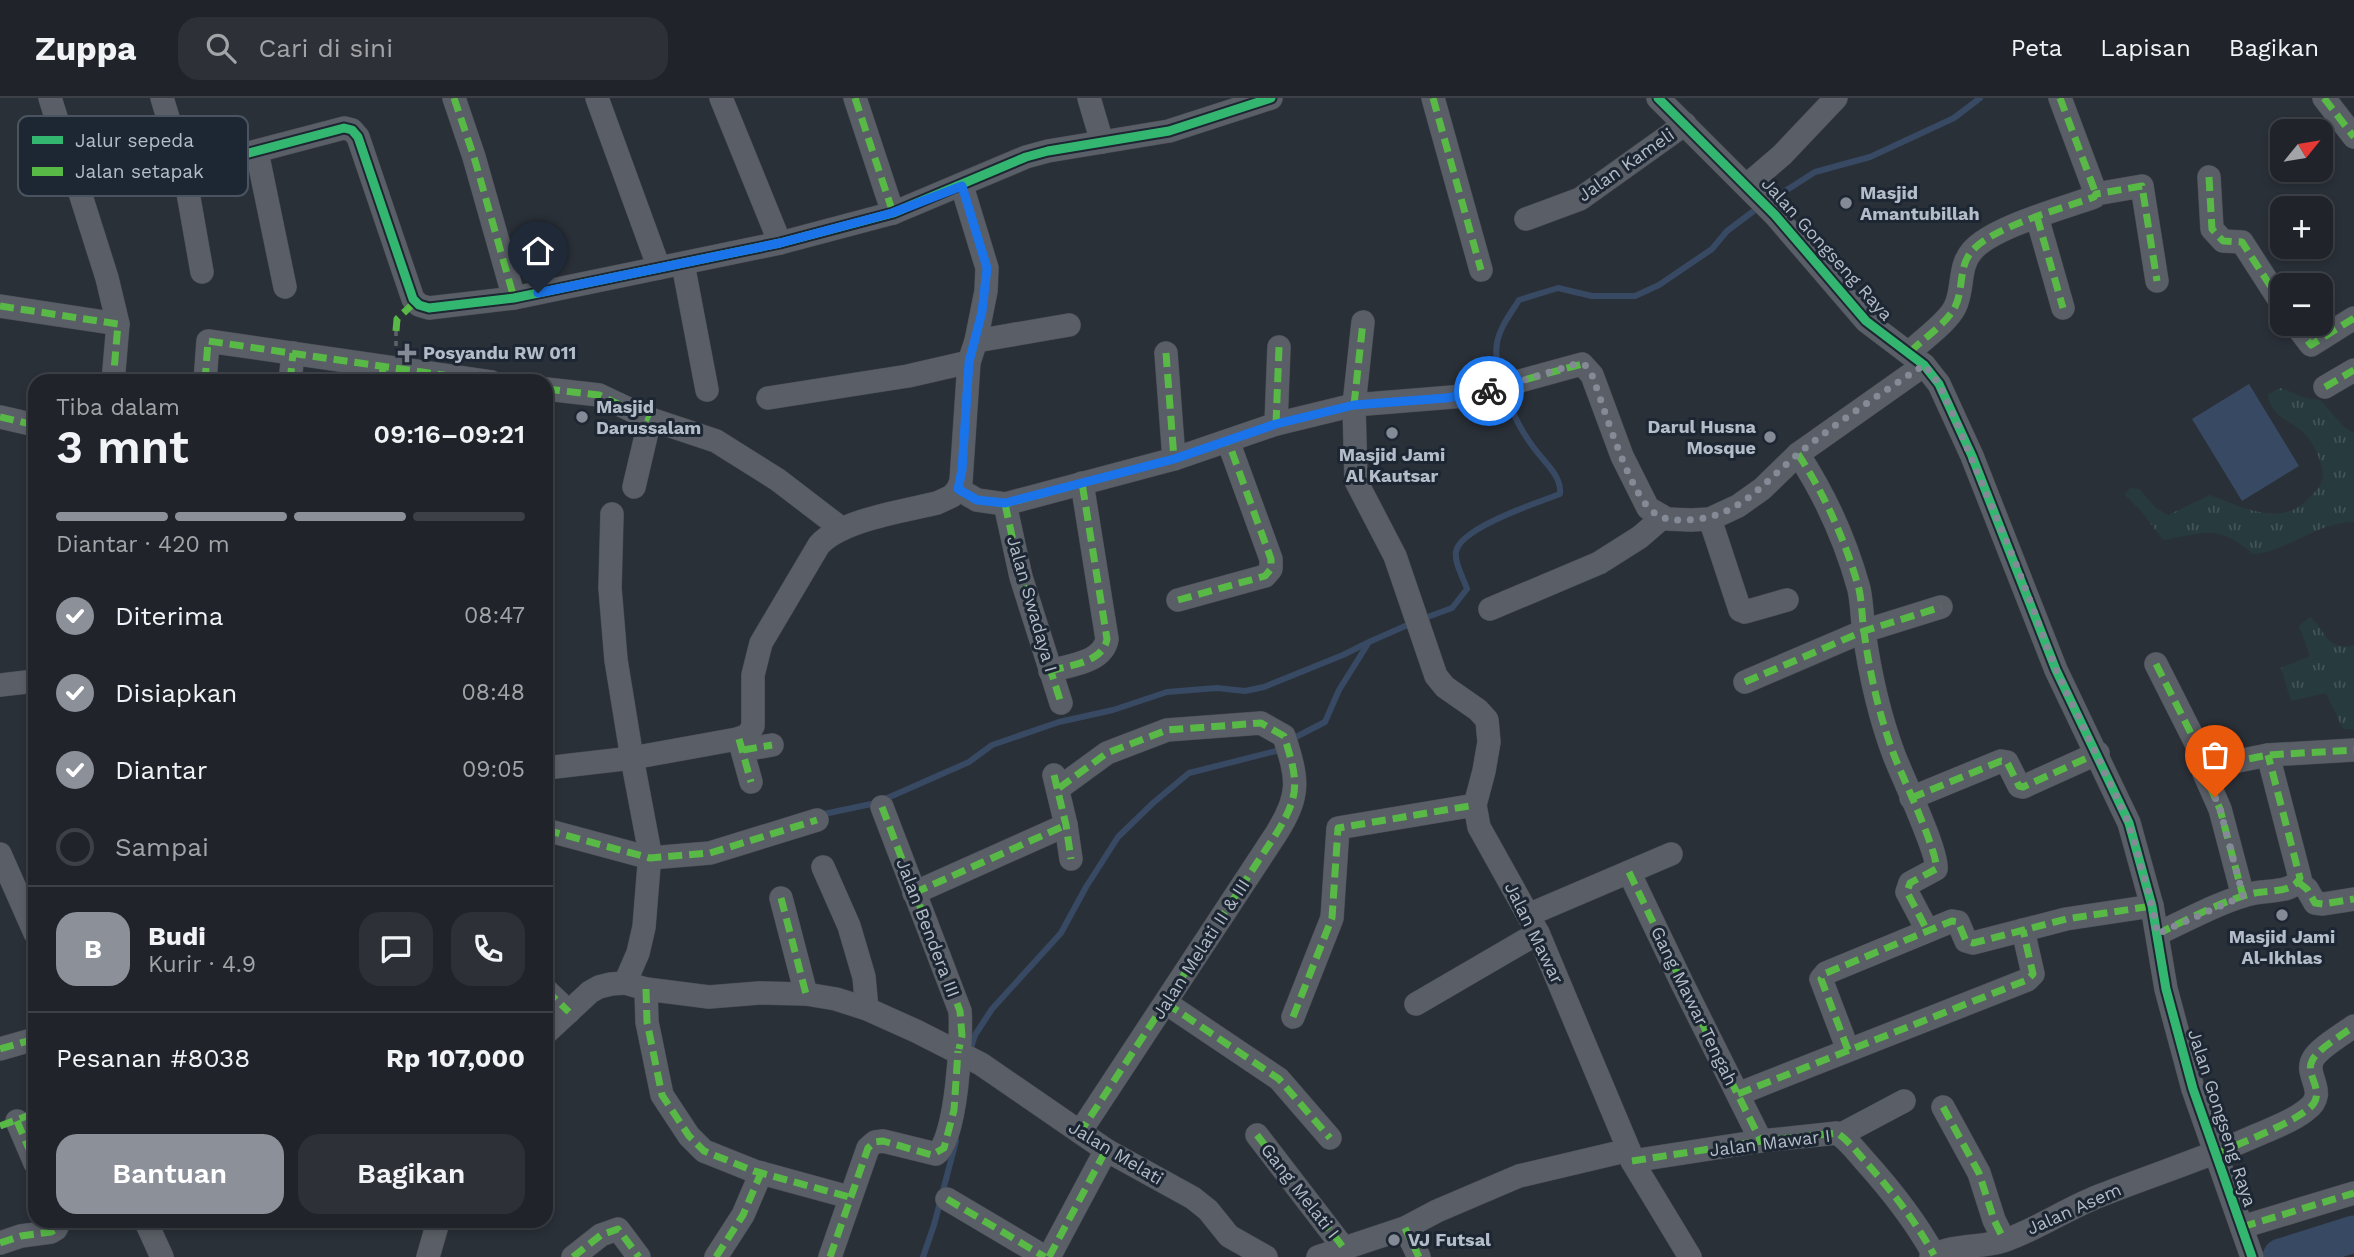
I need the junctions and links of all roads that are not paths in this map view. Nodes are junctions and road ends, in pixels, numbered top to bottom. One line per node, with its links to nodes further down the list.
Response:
1 (50, 98): 14 (street)
2 (162, 98): 15 (street)
3 (454, 98): 38 (street)
4 (597, 98): 32 (street)
5 (721, 98): 30 (street)
6 (855, 98): 27 (street)
7 (1089, 98): 18 (street)
8 (1271, 98): 18 (street)
9 (1433, 98): 33 (street)
10 (1658, 98): 16 (street, Jalan Gongseng Raya)
11 (1836, 98): 23 (street)
12 (2060, 98): 24 (street)
13 (2324, 98): 17 (street)
14 (56, 116)
15 (168, 116)
16 (1685, 124): 23 (street, Jalan Gongseng Raya); 29 (street, Jalan Kameli)
17 (2354, 136)
18 (1102, 142): 22 (street)
19 (257, 152): 20 (street); 37 (street); 38 (street)
20 (248, 154)
21 (2209, 177): 36 (street)
22 (962, 186): 27 (street); 49 (street)
23 (1750, 188): 52 (street, Jalan Gongseng Raya)
24 (2096, 194): 28 (street); 35 (street)
25 (81, 196): 43 (street)
26 (189, 196): 34 (street)
27 (892, 213): 30 (street)
28 (2037, 217): 40 (street); 52 (street)
29 (1526, 219)
30 (780, 243): 31 (street)
31 (683, 264): 32 (street); 60 (street)
32 (659, 268): 38 (street)
33 (1481, 270)
34 (202, 272)
35 (2157, 281)
36 (2270, 285)
37 (285, 288)
38 (514, 298)
39 (0, 306): 43 (street)
40 (2063, 309)
41 (2354, 318): 45 (street)
42 (1363, 322): 62 (street)
43 (118, 324): 55 (street)
44 (1069, 325): 49 (street)
45 (2333, 331)
46 (2304, 336): 47 (street)
47 (2325, 336)
48 (1279, 347): 66 (street)
49 (973, 351): 61 (street); 72 (street)
50 (293, 353): 54 (street); 56 (street); 57 (street)
51 (1166, 353): 69 (street)
52 (1917, 359): 68 (street); 92 (street, Jalan Gongseng Raya)
53 (2354, 370): 58 (street)
54 (383, 373)
55 (114, 374)
56 (206, 374)
57 (291, 374)
58 (2325, 387)
59 (553, 390): 64 (street)
60 (707, 390)
61 (768, 398)
62 (1354, 405): 66 (street); 75 (street); 99 (street)
63 (0, 417): 65 (street)
64 (650, 419): 71 (street); 77 (street)
65 (28, 423)
66 (1276, 424): 67 (street)
67 (1228, 441): 69 (street); 78 (street)
68 (1798, 454): 76 (street); 82 (street)
69 (1174, 459): 70 (street)
70 (1082, 483): 73 (street); 84 (street)
71 (634, 487)
72 (958, 489): 73 (street); 77 (street)
73 (1005, 503): 84 (street, Jalan Swadaya I)
74 (612, 514): 94 (street)
75 (1662, 517): 76 (street); 81 (street)
76 (1710, 519): 79 (street)
77 (842, 528): 89 (street)
78 (1178, 600)
79 (1787, 600)
80 (1941, 607): 82 (street)
81 (1490, 608)
82 (1864, 631): 86 (street); 98 (street)
83 (2156, 664): 96 (street)
84 (1050, 671): 88 (street, Jalan Swadaya I)
85 (28, 682): 87 (street)
86 (1745, 682)
87 (0, 685)
88 (1061, 703)
89 (741, 744): 90 (street); 94 (street); 97 (street)
90 (772, 745)
91 (2354, 750): 93 (street)
92 (2098, 753): 98 (street); 115 (street, Jalan Gongseng Raya)
93 (2268, 755): 96 (street); 110 (street)
94 (632, 758): 95 (street); 104 (street)
95 (553, 767)
96 (2208, 767): 112 (street)
97 (751, 782)
98 (1911, 797): 118 (street)
99 (1475, 805): 117 (street, Jalan Mawar); 128 (street)
100 (882, 807): 111 (street, Jalan Bendera III)
101 (817, 820): 104 (street)
102 (1066, 825): 107 (street); 111 (street); 124 (street, Jalan Melati II & III)
103 (553, 831): 104 (street)
104 (649, 850): 121 (street)
105 (0, 854): 116 (street)
106 (1671, 854): 109 (street)
107 (1071, 859)
108 (823, 867): 126 (street)
109 (1629, 872): 117 (street); 135 (street, Gang Mawar Tengah)
110 (2299, 880): 112 (street); 114 (street)
111 (914, 893): 134 (street, Jalan Bendera III)
112 (2243, 896): 120 (street)
113 (781, 898): 122 (street)
114 (2354, 899)
115 (2152, 906): 119 (street); 120 (street, Jalan Gongseng Raya)
116 (28, 917)
117 (1533, 924): 125 (street); 147 (street, Jalan Mawar)
118 (1927, 930): 119 (street); 133 (street)
119 (2023, 930): 133 (street)
120 (2157, 934): 146 (street, Jalan Gongseng Raya)
121 (635, 986): 122 (street, Jalan Melati); 127 (street); 148 (street)
122 (806, 994): 126 (street, Jalan Melati)
123 (553, 997): 127 (street)
124 (1166, 1003): 139 (street, Jalan Melati II & III); 142 (street)
125 (1416, 1004)
126 (867, 1009): 134 (street, Jalan Melati)
127 (569, 1012): 130 (street)
128 (1293, 1017)
129 (2354, 1026): 146 (street, Jalan Asem)
130 (553, 1027)
131 (28, 1041): 132 (street)
132 (0, 1049)
133 (1848, 1050): 135 (street)
134 (967, 1056): 139 (street, Jalan Melati); 150 (street, Jalan Bendera III)
135 (1738, 1094): 143 (street, Gang Mawar Tengah)
136 (1903, 1101): 141 (street)
137 (1943, 1107): 156 (street)
138 (17, 1120): 144 (street)
139 (1080, 1132): 145 (street, Jalan Melati)
140 (1257, 1135): 159 (street, Gang Melati I)
141 (1840, 1135): 143 (street, Jalan Mawar I); 161 (street, Jalan Mawar I)
142 (1330, 1138)
143 (1761, 1141): 147 (street, Jalan Mawar I)
144 (28, 1146)
145 (1106, 1150): 167 (street); 168 (street, Jalan Melati)
146 (2216, 1154): 156 (street, Jalan Asem); 158 (street, Jalan Gongseng Raya)
147 (1630, 1155): 155 (street); 171 (street, Jalan Mawar)
148 (761, 1173): 150 (street); 165 (street)
149 (2354, 1193): 158 (street)
150 (849, 1197): 166 (street)
151 (947, 1199): 167 (street)
152 (56, 1228): 157 (street)
153 (149, 1228): 162 (street)
154 (437, 1228): 160 (street)
155 (1405, 1228): 159 (street); 170 (street)
156 (2004, 1240): 161 (street, Jalan Asem)
157 (0, 1243)
158 (2248, 1243)
159 (1343, 1247): 169 (street)
160 (433, 1255)
161 (1932, 1256)
162 (162, 1257)
163 (573, 1257): 164 (street)
164 (639, 1257)
165 (716, 1257)
166 (830, 1257)
167 (1047, 1257)
168 (1266, 1257)
169 (1318, 1257)
170 (1419, 1257)
171 (1690, 1257)

